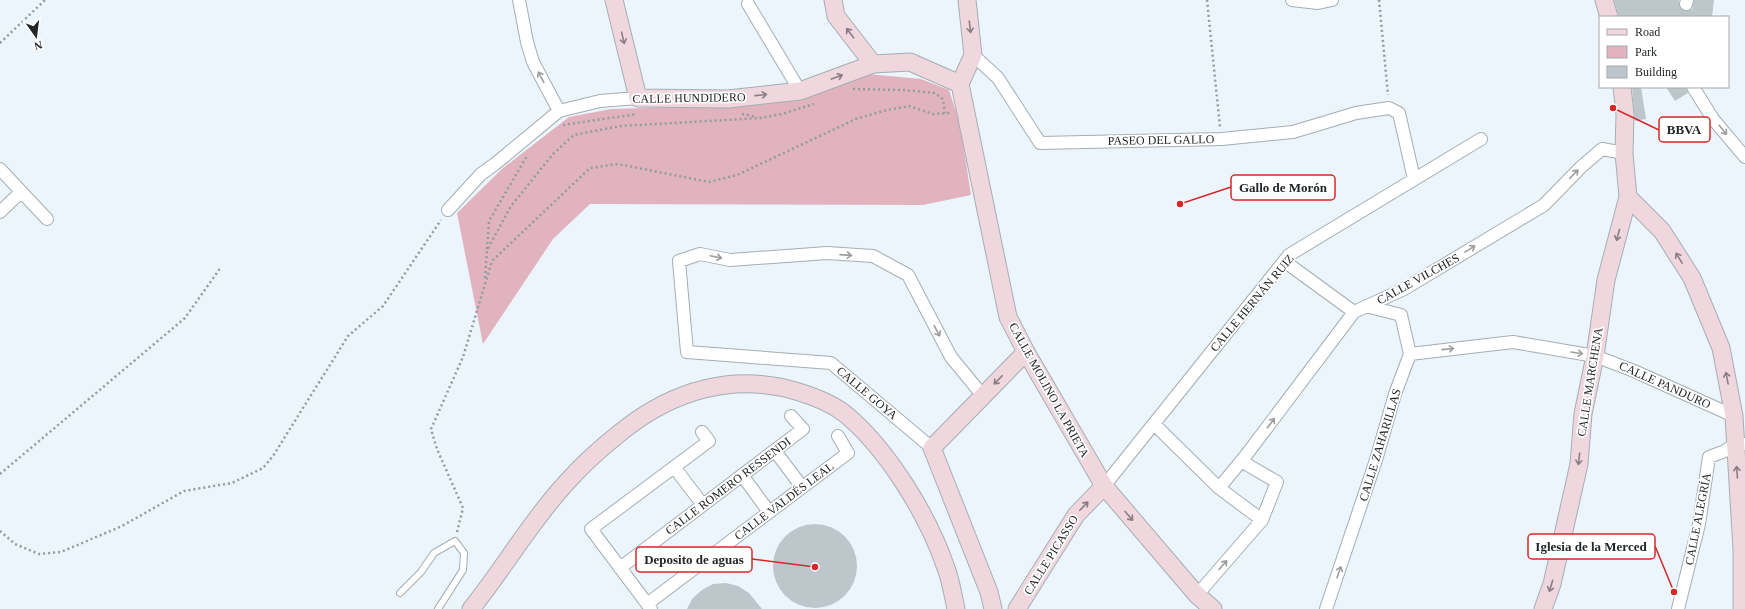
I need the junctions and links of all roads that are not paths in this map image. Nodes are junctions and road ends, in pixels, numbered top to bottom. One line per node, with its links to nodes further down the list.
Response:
1 (519, 0): 18 (street, one-way to 1)
2 (614, 0): 17 (street, one-way to 17)
3 (833, 0): 12 (street, one-way to 3)
4 (967, 0): 11 (street, one-way to 11)
5 (1292, 0): 8 (street)
6 (1332, 0): 8 (street)
7 (1604, 0): 10 (street)
8 (1318, 1)
9 (748, 4): 16 (street)
10 (1608, 16)
11 (973, 55): 13 (street); 23 (street, PASEO DEL GALLO)
12 (873, 64): 13 (street, CALLE HUNDIDERO); 16 (street, CALLE HUNDIDERO, one-way to 12)
13 (960, 84): 32 (street, CALLE MOLINO LA PRIETA)
14 (1622, 88): 20 (street, CALLE MARCHENA)
15 (1694, 88): 21 (street, one-way to 21)
16 (800, 91): 17 (street, CALLE HUNDIDERO, one-way to 16)
17 (639, 106): 18 (street, CALLE HUNDIDERO)
18 (560, 111): 26 (street, CALLE HUNDIDERO)
19 (1481, 139): 23 (street, CALLE HERNÁN RUIZ)
20 (1624, 153): 25 (street, CALLE MARCHENA); 30 (street, CALLE VILCHES, one-way to 20)
21 (1745, 158)
22 (0, 169): 24 (street)
23 (1414, 179): 29 (street, CALLE HERNÁN RUIZ)
24 (21, 192): 27 (street); 28 (street)
25 (1628, 197): 34 (street, CALLE MARCHENA, one-way to 34); 37 (street, one-way to 25)
26 (448, 210)
27 (0, 212)
28 (47, 219)
29 (1284, 261): 31 (street); 38 (street, CALLE HERNÁN RUIZ)
30 (1366, 306): 31 (street, CALLE VILCHES); 33 (street)
31 (1354, 312): 44 (street, CALLE VILCHES, one-way to 31)
32 (1026, 352): 35 (street, one-way to 35); 47 (street, CALLE MOLINO LA PRIETA)
33 (1410, 354): 34 (street, CALLE PANDURO, one-way to 34); 63 (street, CALLE ZAHARILLAS, one-way to 33)
34 (1595, 356): 37 (street, CALLE PANDURO); 64 (street, CALLE MARCHENA, one-way to 64)
35 (983, 396): 42 (street); 42 (street, CALLE GOYA, one-way to 35)
36 (791, 416): 43 (street, CALLE ROMERO RESSENDI)
37 (1734, 416): 41 (street)
38 (1154, 424): 47 (street, CALLE HERNÁN RUIZ); 49 (street)
39 (702, 432): 45 (street)
40 (838, 436): 48 (street, CALLE VALDÉS LEAL)
41 (1740, 444): 65 (street, CALLE ALEGRÍA); 66 (street, one-way to 41)
42 (932, 448): 60 (street, CALLE GOYA)
43 (774, 451): 46 (street, CALLE ROMERO RESSENDI); 48 (street)
44 (1244, 457): 49 (street, CALLE VILCHES); 52 (street)
45 (674, 467): 50 (street); 53 (street)
46 (742, 475): 50 (street, CALLE ROMERO RESSENDI); 51 (street)
47 (1104, 486): 55 (street, CALLE MOLINO LA PRIETA, one-way to 55); 61 (street, CALLE PICASSO, one-way to 47)
48 (802, 487): 51 (street, CALLE VALDÉS LEAL)
49 (1220, 488): 52 (street)
50 (703, 505): 53 (street, CALLE ROMERO RESSENDI)
51 (769, 512): 56 (street, CALLE VALDÉS LEAL)
52 (1262, 520): 55 (street, one-way to 52)
53 (620, 568): 56 (street)
54 (400, 593): 58 (lane)
55 (1198, 595): 62 (street, CALLE MOLINO LA PRIETA)
56 (649, 606)
57 (957, 608): 59 (street)
58 (438, 609)
59 (471, 609)
60 (993, 609)
61 (1017, 609)
62 (1213, 609)
63 (1326, 609)
64 (1543, 609)
65 (1678, 609)
66 (1742, 609)

